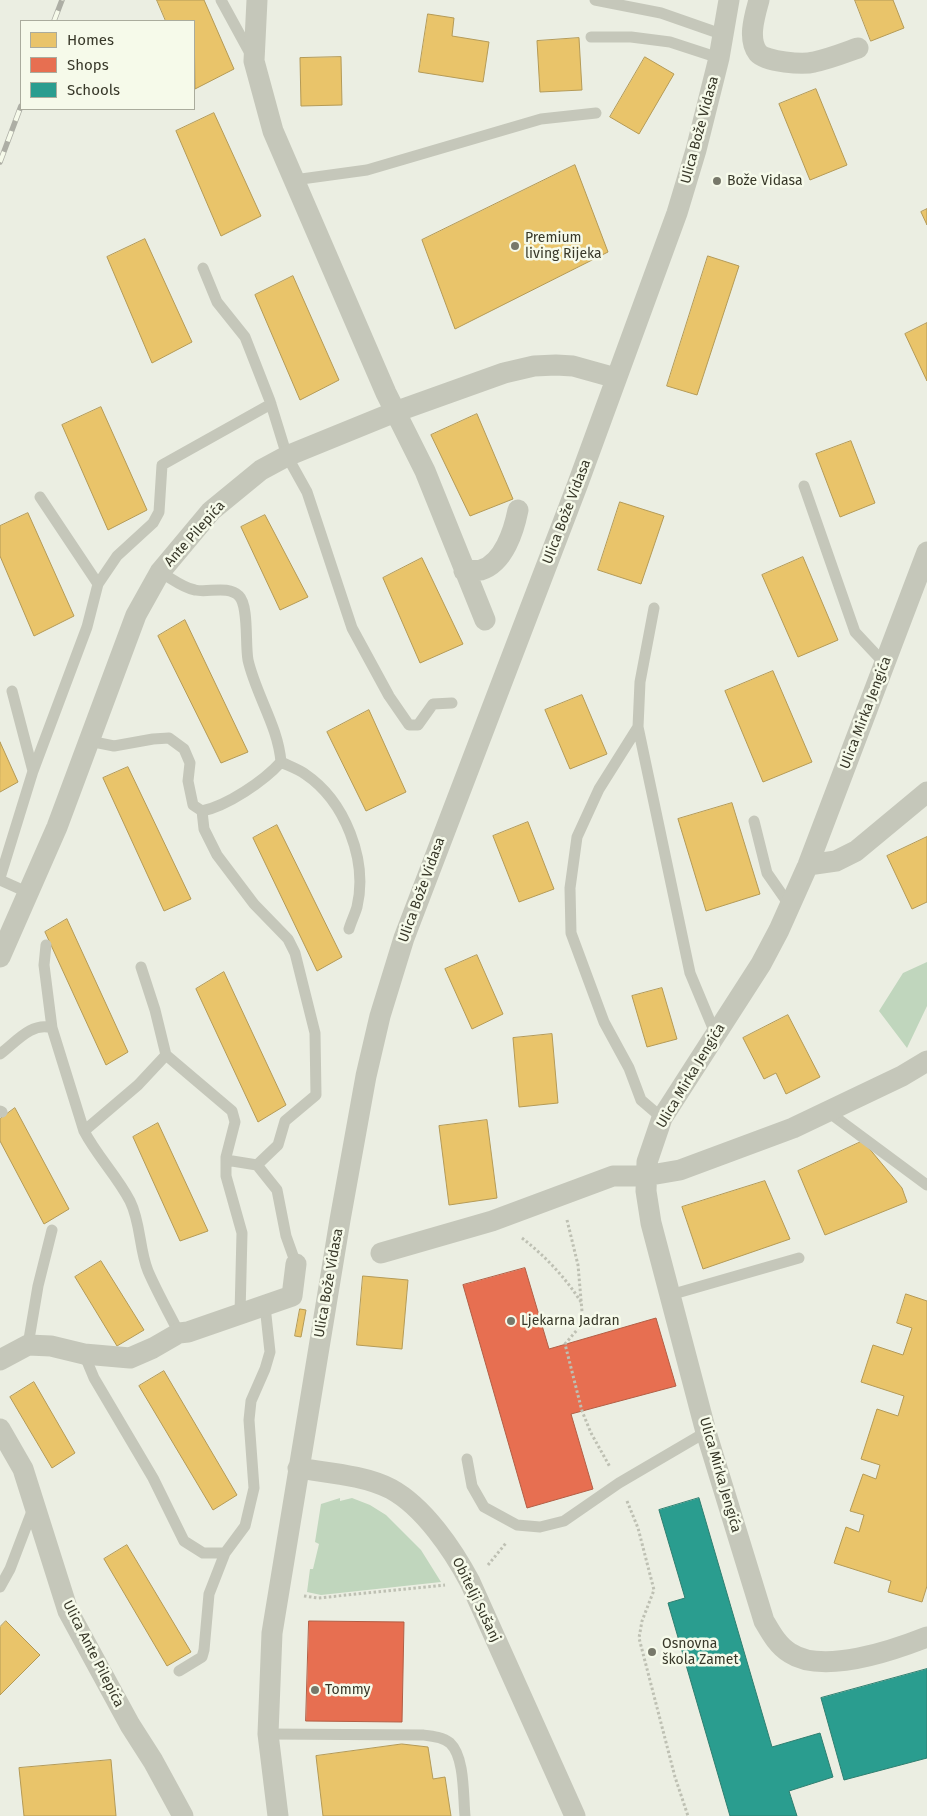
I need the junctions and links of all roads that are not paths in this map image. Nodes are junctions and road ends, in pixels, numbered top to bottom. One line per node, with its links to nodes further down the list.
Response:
1 (221, 0): 10 (lane)
2 (257, 0): 10 (street)
3 (595, 0): 6 (lane)
4 (729, 0): 6 (street, Ulica Bože Vidasa)
5 (758, 0): 8 (street)
6 (724, 35): 9 (street, Ulica Bože Vidasa)
7 (591, 37): 9 (lane)
8 (858, 48)
9 (719, 58): 14 (street, Ulica Bože Vidasa)
10 (254, 60): 12 (street)
11 (596, 113): 12 (lane)
12 (294, 180): 16 (street)
13 (203, 268): 15 (lane)
14 (616, 378): 16 (street, Ante Pilepića); 71 (street, Ulica Bože Vidasa)
15 (271, 404): 17 (lane); 24 (lane)
16 (395, 412): 17 (street, Ante Pilepića); 22 (street)
17 (287, 456): 23 (street, Ante Pilepića); 29 (lane)
18 (804, 486): 27 (lane)
19 (40, 497): 24 (lane)
20 (518, 510): 22 (street)
21 (927, 552): 27 (street, Ulica Mirka Jengića)
22 (464, 571): 26 (street)
23 (160, 572): 31 (street, Ante Pilepića); 32 (lane)
24 (98, 584): 33 (lane)
25 (654, 608): 30 (lane)
26 (485, 620)
27 (885, 664): 37 (street, Ulica Mirka Jengića)
28 (12, 691): 33 (lane)
29 (452, 703)
30 (638, 727): 46 (lane); 51 (lane)
31 (88, 741): 35 (lane); 39 (street, Ante Pilepića)
32 (281, 762): 35 (lane); 41 (lane)
33 (33, 771): 38 (lane)
34 (927, 792): 37 (street)
35 (202, 811): 54 (lane)
36 (754, 821): 40 (lane)
37 (808, 865): 40 (street, Ulica Mirka Jengića)
38 (0, 879): 39 (lane)
39 (29, 892): 43 (street, Ante Pilepića)
40 (790, 906): 46 (street, Ulica Mirka Jengića)
41 (349, 929)
42 (46, 945): 45 (lane)
43 (0, 957)
44 (141, 967): 48 (lane)
45 (52, 1028): 47 (lane); 52 (lane)
46 (715, 1033): 51 (street, Ulica Mirka Jengića)
47 (0, 1054)
48 (166, 1055): 52 (lane); 53 (lane)
49 (927, 1061): 50 (street)
50 (827, 1111): 55 (street); 56 (lane)
51 (662, 1118): 55 (street, Ulica Mirka Jengića)
52 (84, 1131): 64 (lane)
53 (226, 1160): 54 (lane); 63 (lane)
54 (258, 1165): 60 (lane)
55 (645, 1176): 58 (street); 61 (street, Ulica Mirka Jengića)
56 (927, 1185)
57 (52, 1230): 65 (lane)
58 (381, 1253)
59 (799, 1258): 61 (lane)
60 (296, 1264): 62 (street)
61 (670, 1295): 69 (street, Ulica Mirka Jengića)
62 (265, 1306): 63 (street); 73 (lane)
63 (240, 1314): 64 (street)
64 (179, 1333): 66 (street)
65 (28, 1345): 66 (street); 67 (street)
66 (84, 1354): 73 (lane)
67 (0, 1360)
68 (0, 1428): 72 (street, Ulica Ante Pilepića)
69 (706, 1432): 70 (lane); 75 (street, Ulica Mirka Jengića)
70 (467, 1459)
71 (298, 1468): 77 (street, Ulica Bože Vidasa); 81 (street, Obitelji Sušanj)
72 (34, 1504): 74 (lane); 78 (street, Ulica Ante Pilepića)
73 (225, 1553): 76 (lane)
74 (0, 1587)
75 (927, 1637)
76 (178, 1671)
77 (268, 1734): 79 (street, Ulica Bože Vidasa); 80 (lane)
78 (183, 1816)
79 (278, 1816)
80 (465, 1816)
81 (575, 1816)

